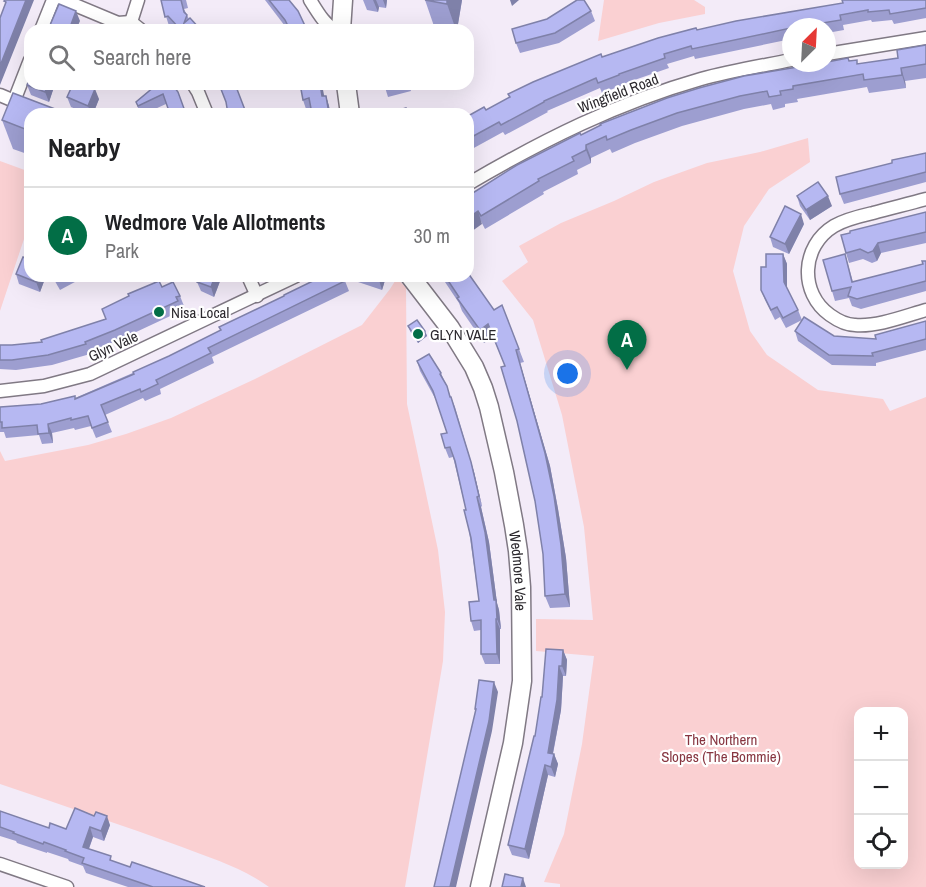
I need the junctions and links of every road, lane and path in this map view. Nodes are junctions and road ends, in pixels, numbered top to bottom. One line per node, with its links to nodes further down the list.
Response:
1 (53, 0): 7 (street)
2 (63, 0): 6 (street)
3 (138, 0): 6 (street)
4 (310, 0): 8 (street)
5 (343, 0): 9 (street)
6 (135, 22)
7 (43, 24)
8 (327, 24)
9 (341, 24)
10 (926, 38): 11 (street)
11 (836, 53)
12 (782, 62): 21 (street, Wingfield Road)
13 (24, 75): 17 (street)
14 (197, 90): 19 (street)
15 (347, 90): 20 (street)
16 (0, 95): 17 (street)
17 (14, 101): 18 (street)
18 (31, 108)
19 (205, 108)
20 (349, 108)
21 (474, 181)
22 (926, 199): 27 (street)
23 (251, 282): 26 (street)
24 (285, 282): 26 (street, Glyn Vale)
25 (415, 282): 31 (street, Wedmore Vale)
26 (257, 296): 28 (street, Glyn Vale)
27 (926, 310)
28 (0, 391)
29 (0, 864): 30 (street)
30 (67, 887)
31 (480, 887)

